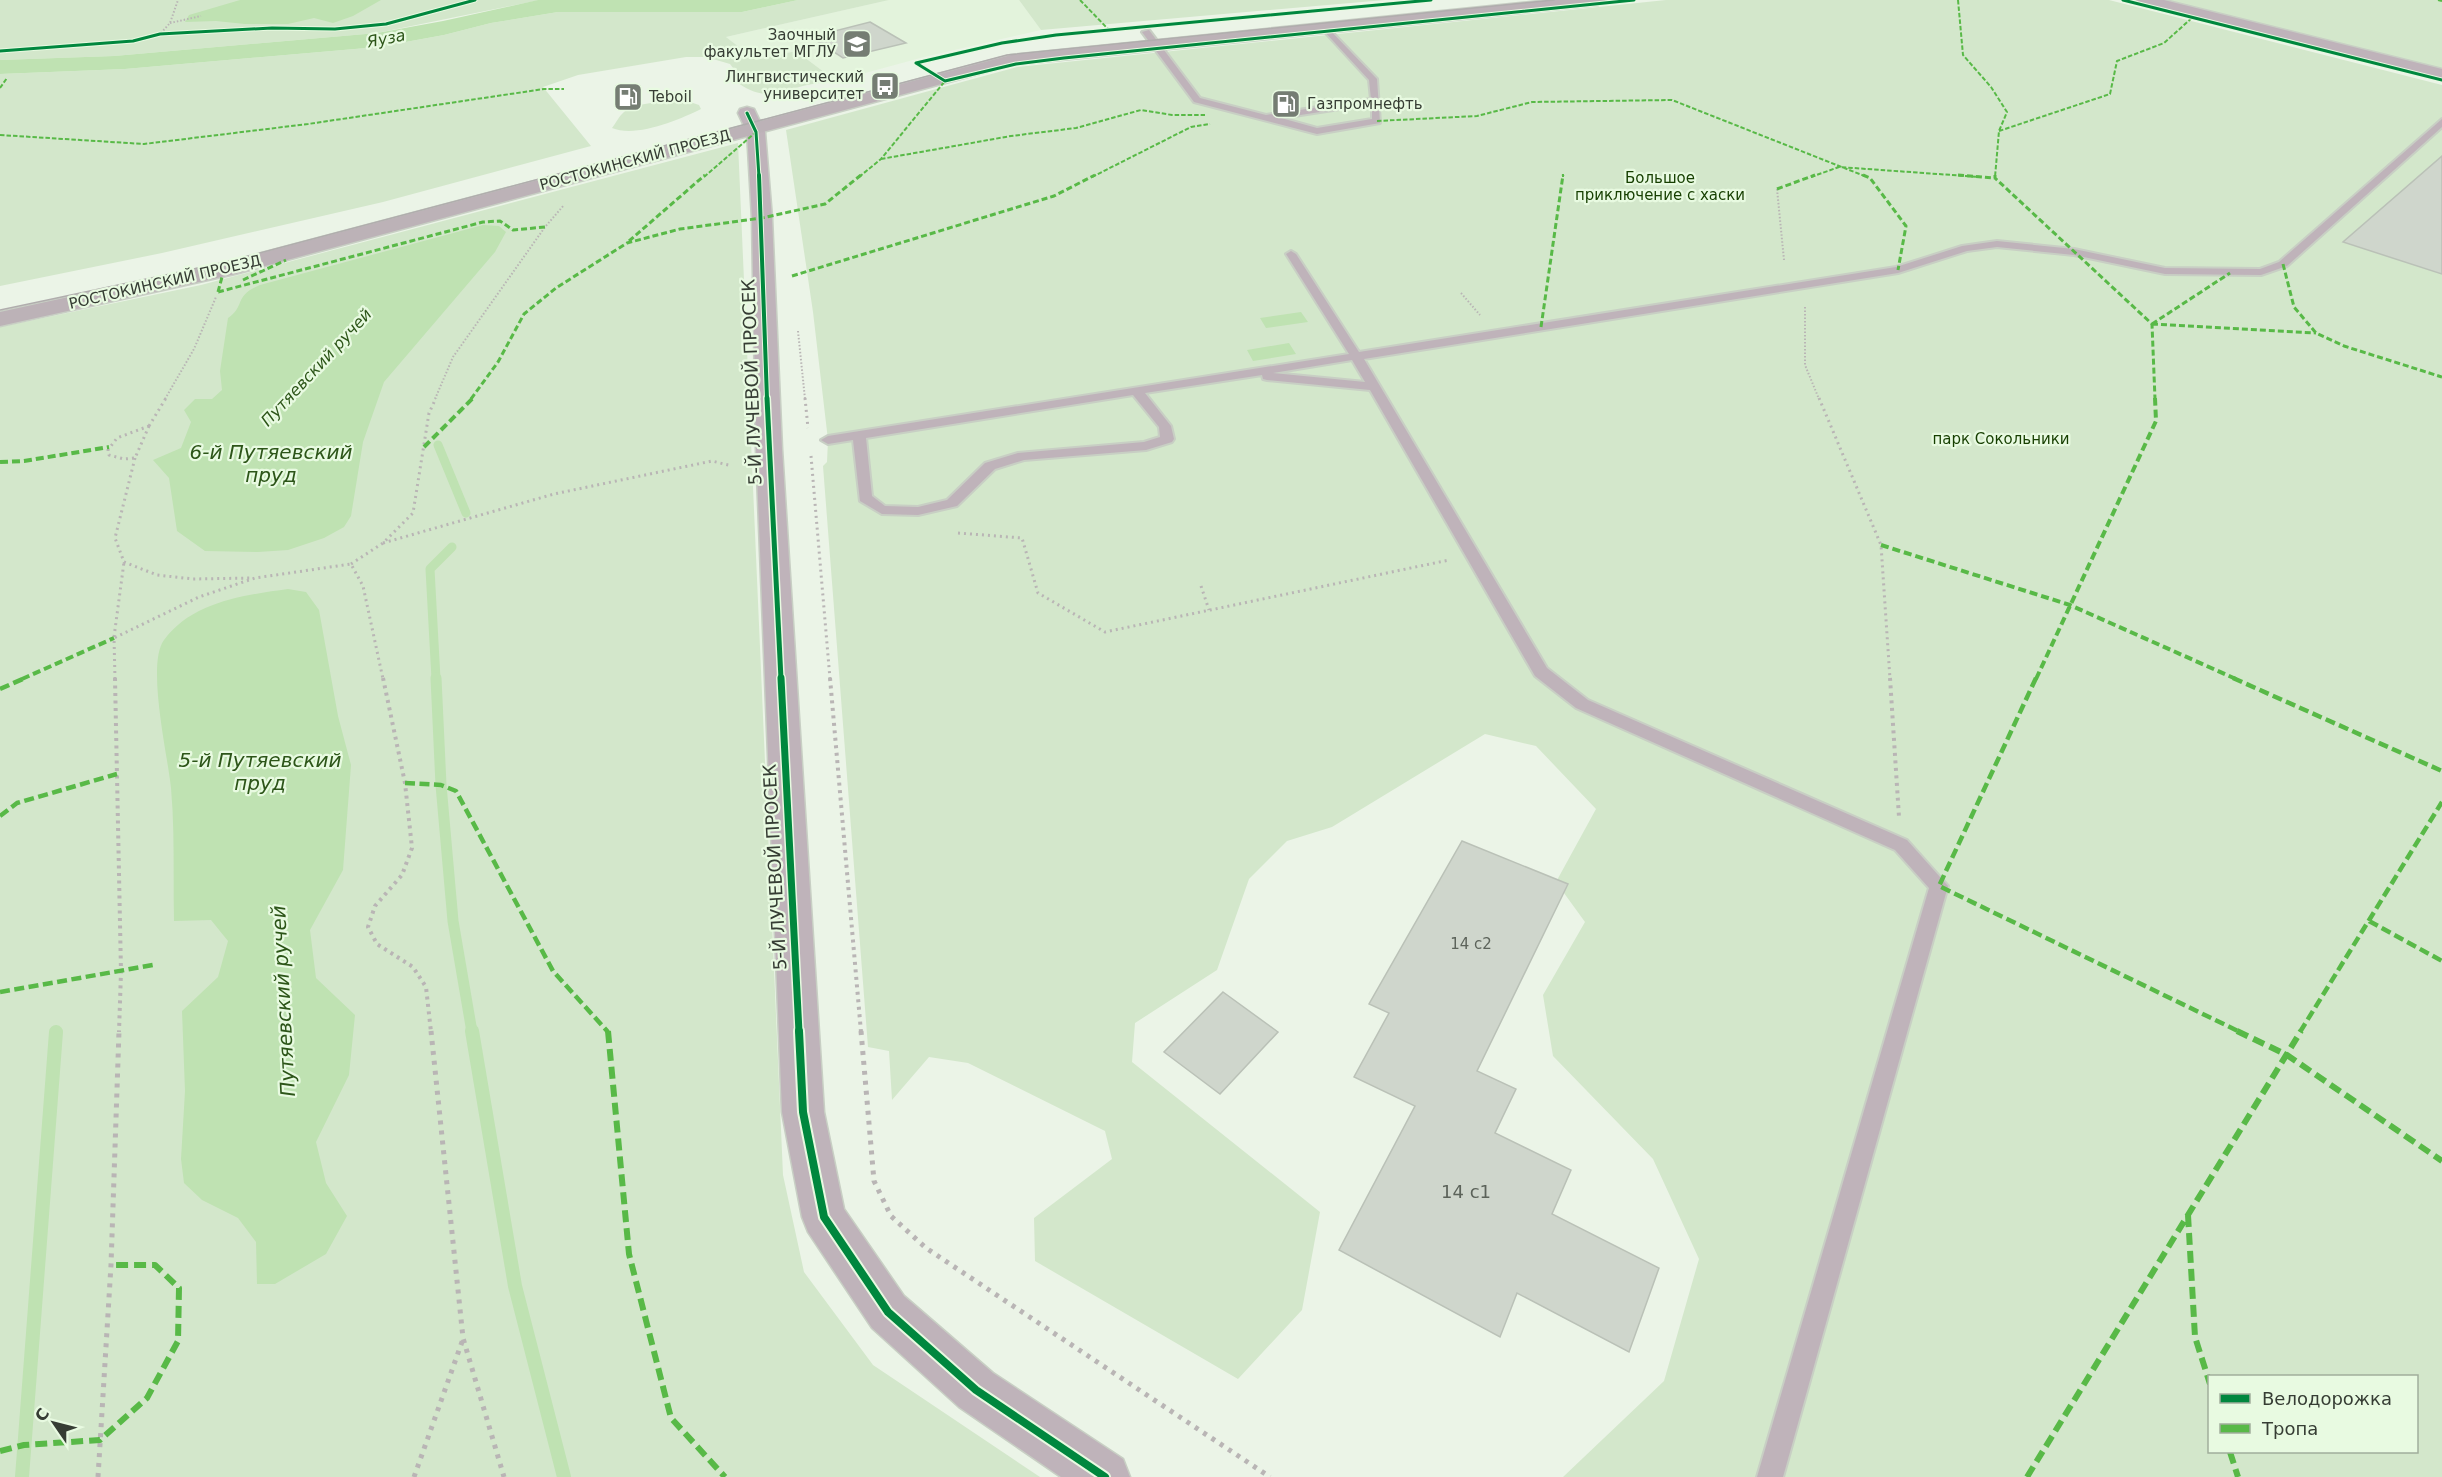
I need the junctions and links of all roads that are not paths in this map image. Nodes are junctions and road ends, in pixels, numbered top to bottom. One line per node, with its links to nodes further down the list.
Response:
1 (1484, 0): 5 (main road, РОСТОКИНСКИЙ ПРОЕЗД)
2 (1598, 0): 4 (main road, РОСТОКИНСКИЙ ПРОЕЗД)
3 (2145, 0): 7 (street)
4 (1326, 28): 5 (main road, РОСТОКИНСКИЙ ПРОЕЗД); 9 (lane)
5 (1150, 38): 6 (main road, РОСТОКИНСКИЙ ПРОЕЗД); 10 (lane); 11 (main road, РОСТОКИНСКИЙ ПРОЕЗД)
6 (899, 72)
7 (2442, 74)
8 (822, 93): 11 (main road, РОСТОКИНСКИЙ ПРОЕЗД)
9 (1376, 101): 10 (lane); 10 (lane)
10 (1266, 118)
11 (751, 120): 14 (main road, РОСТОКИНСКИЙ ПРОЕЗД); 15 (main road, РОСТОКИНСКИЙ ПРОЕЗД); 22 (street, 5-Й ЛУЧЕВОЙ ПРОСЕК)
12 (2442, 122): 16 (lane)
13 (1291, 254): 16 (lane)
14 (47, 288)
15 (0, 319)
16 (1356, 356): 17 (lane); 18 (lane)
17 (1242, 374): 18 (lane); 19 (lane)
18 (1374, 387): 23 (lane)
19 (1137, 391): 20 (lane); 20 (lane)
20 (859, 435): 21 (lane)
21 (828, 440)
22 (1105, 1477)
23 (1770, 1477)

